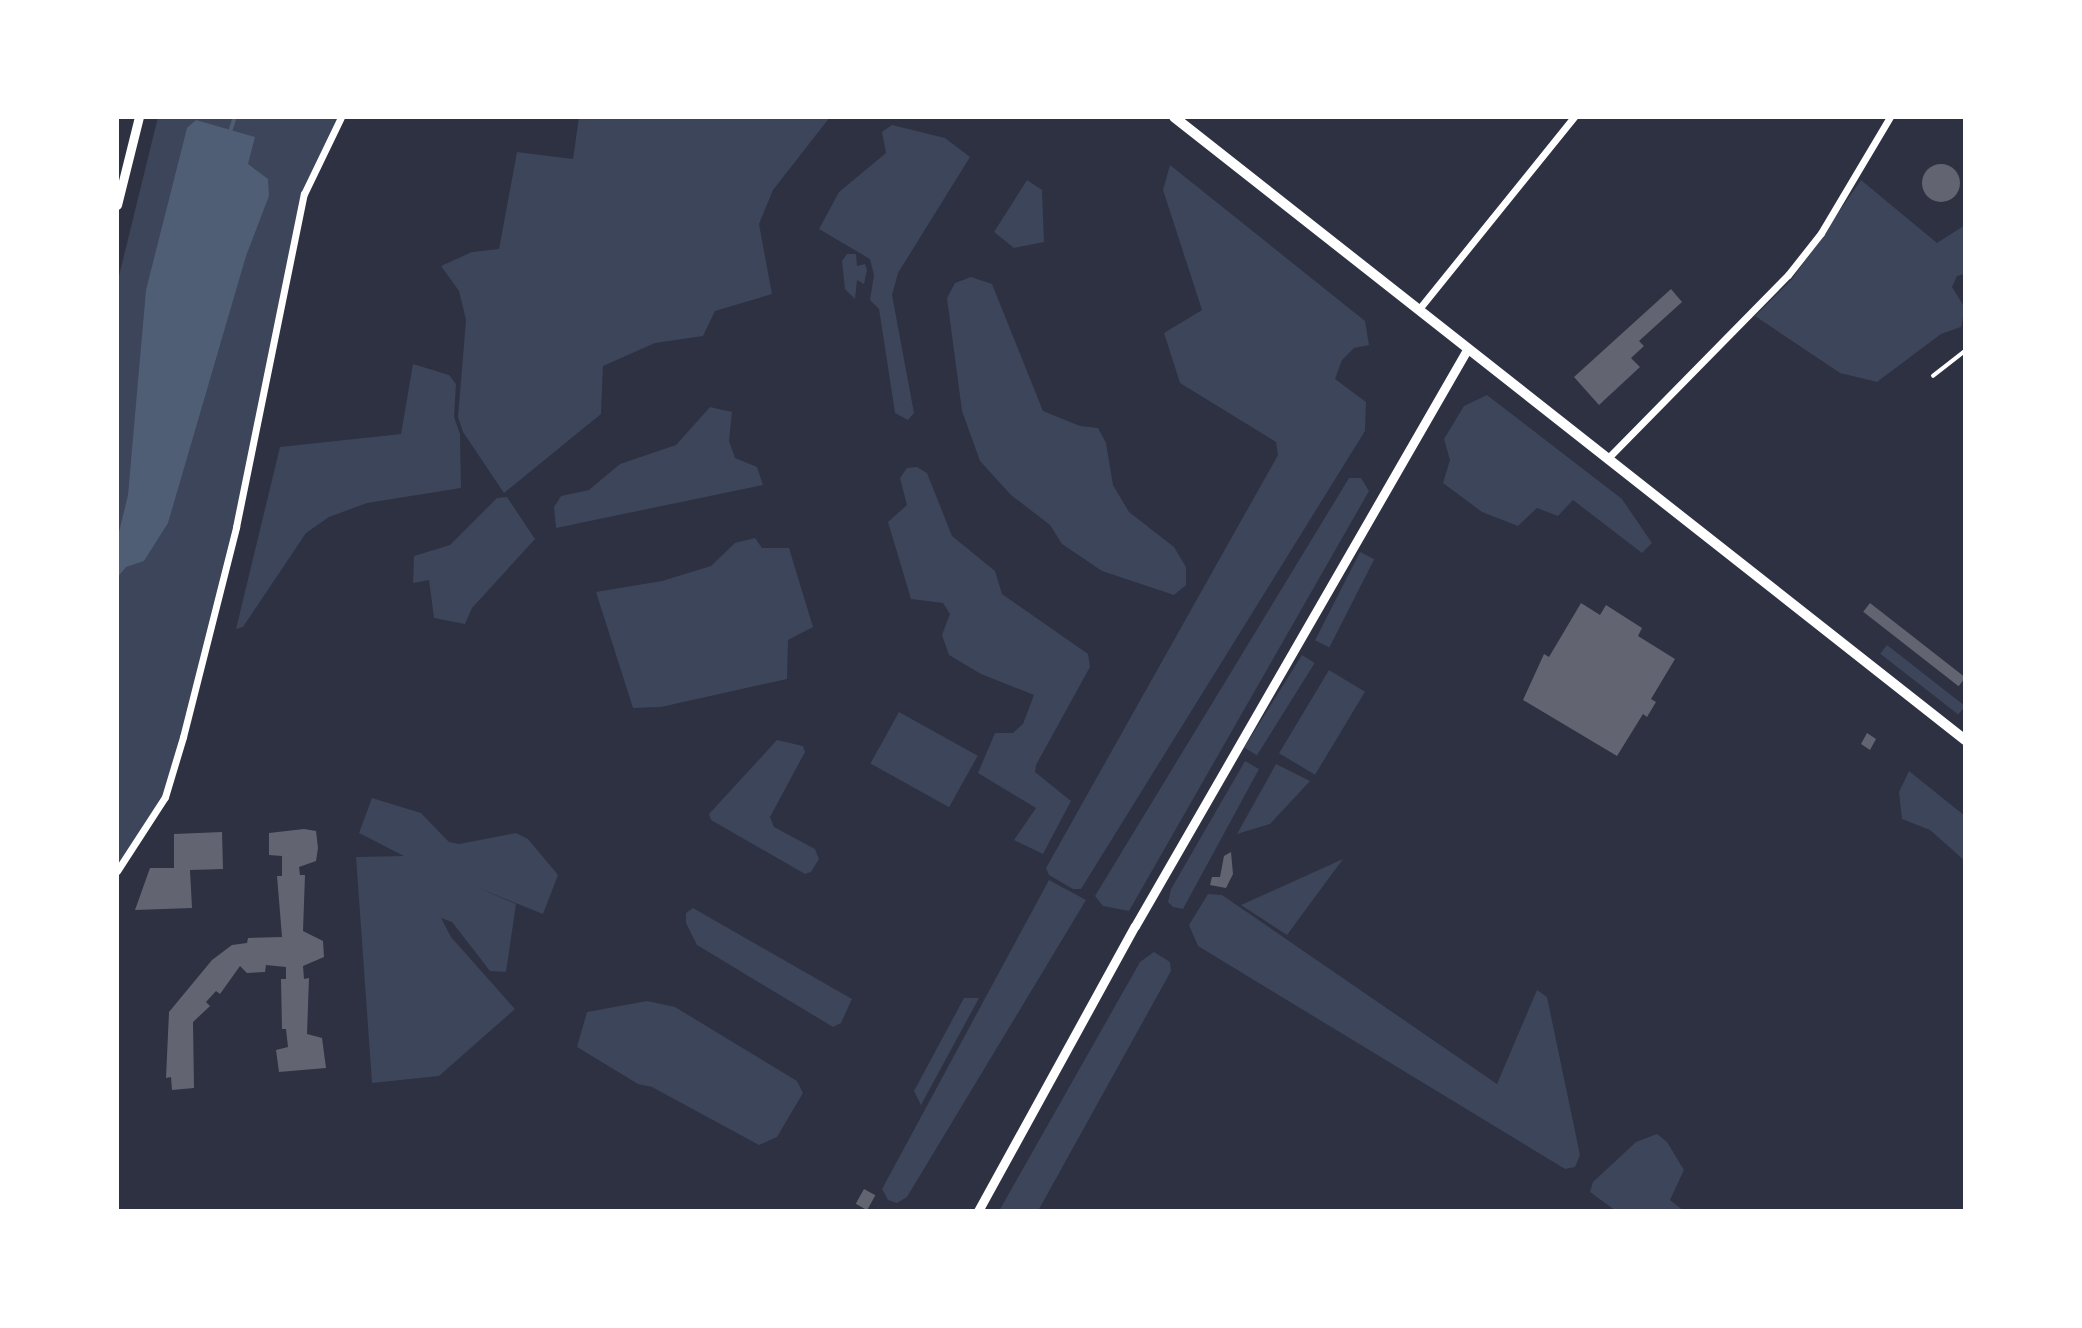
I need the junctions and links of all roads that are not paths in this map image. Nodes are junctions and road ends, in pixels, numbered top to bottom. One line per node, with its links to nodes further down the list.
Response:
1 (139, 117): 6 (street)
2 (341, 117): 13 (street)
3 (1174, 117): 7 (main road)
4 (1574, 117): 7 (street)
5 (1890, 117): 11 (street)
6 (117, 205)
7 (1419, 309): 8 (main road)
8 (1468, 348): 11 (main road); 14 (street)
9 (1965, 351): 10 (lane)
10 (1933, 376)
11 (1609, 457): 12 (main road)
12 (1965, 740)
13 (117, 871)
14 (978, 1211)

